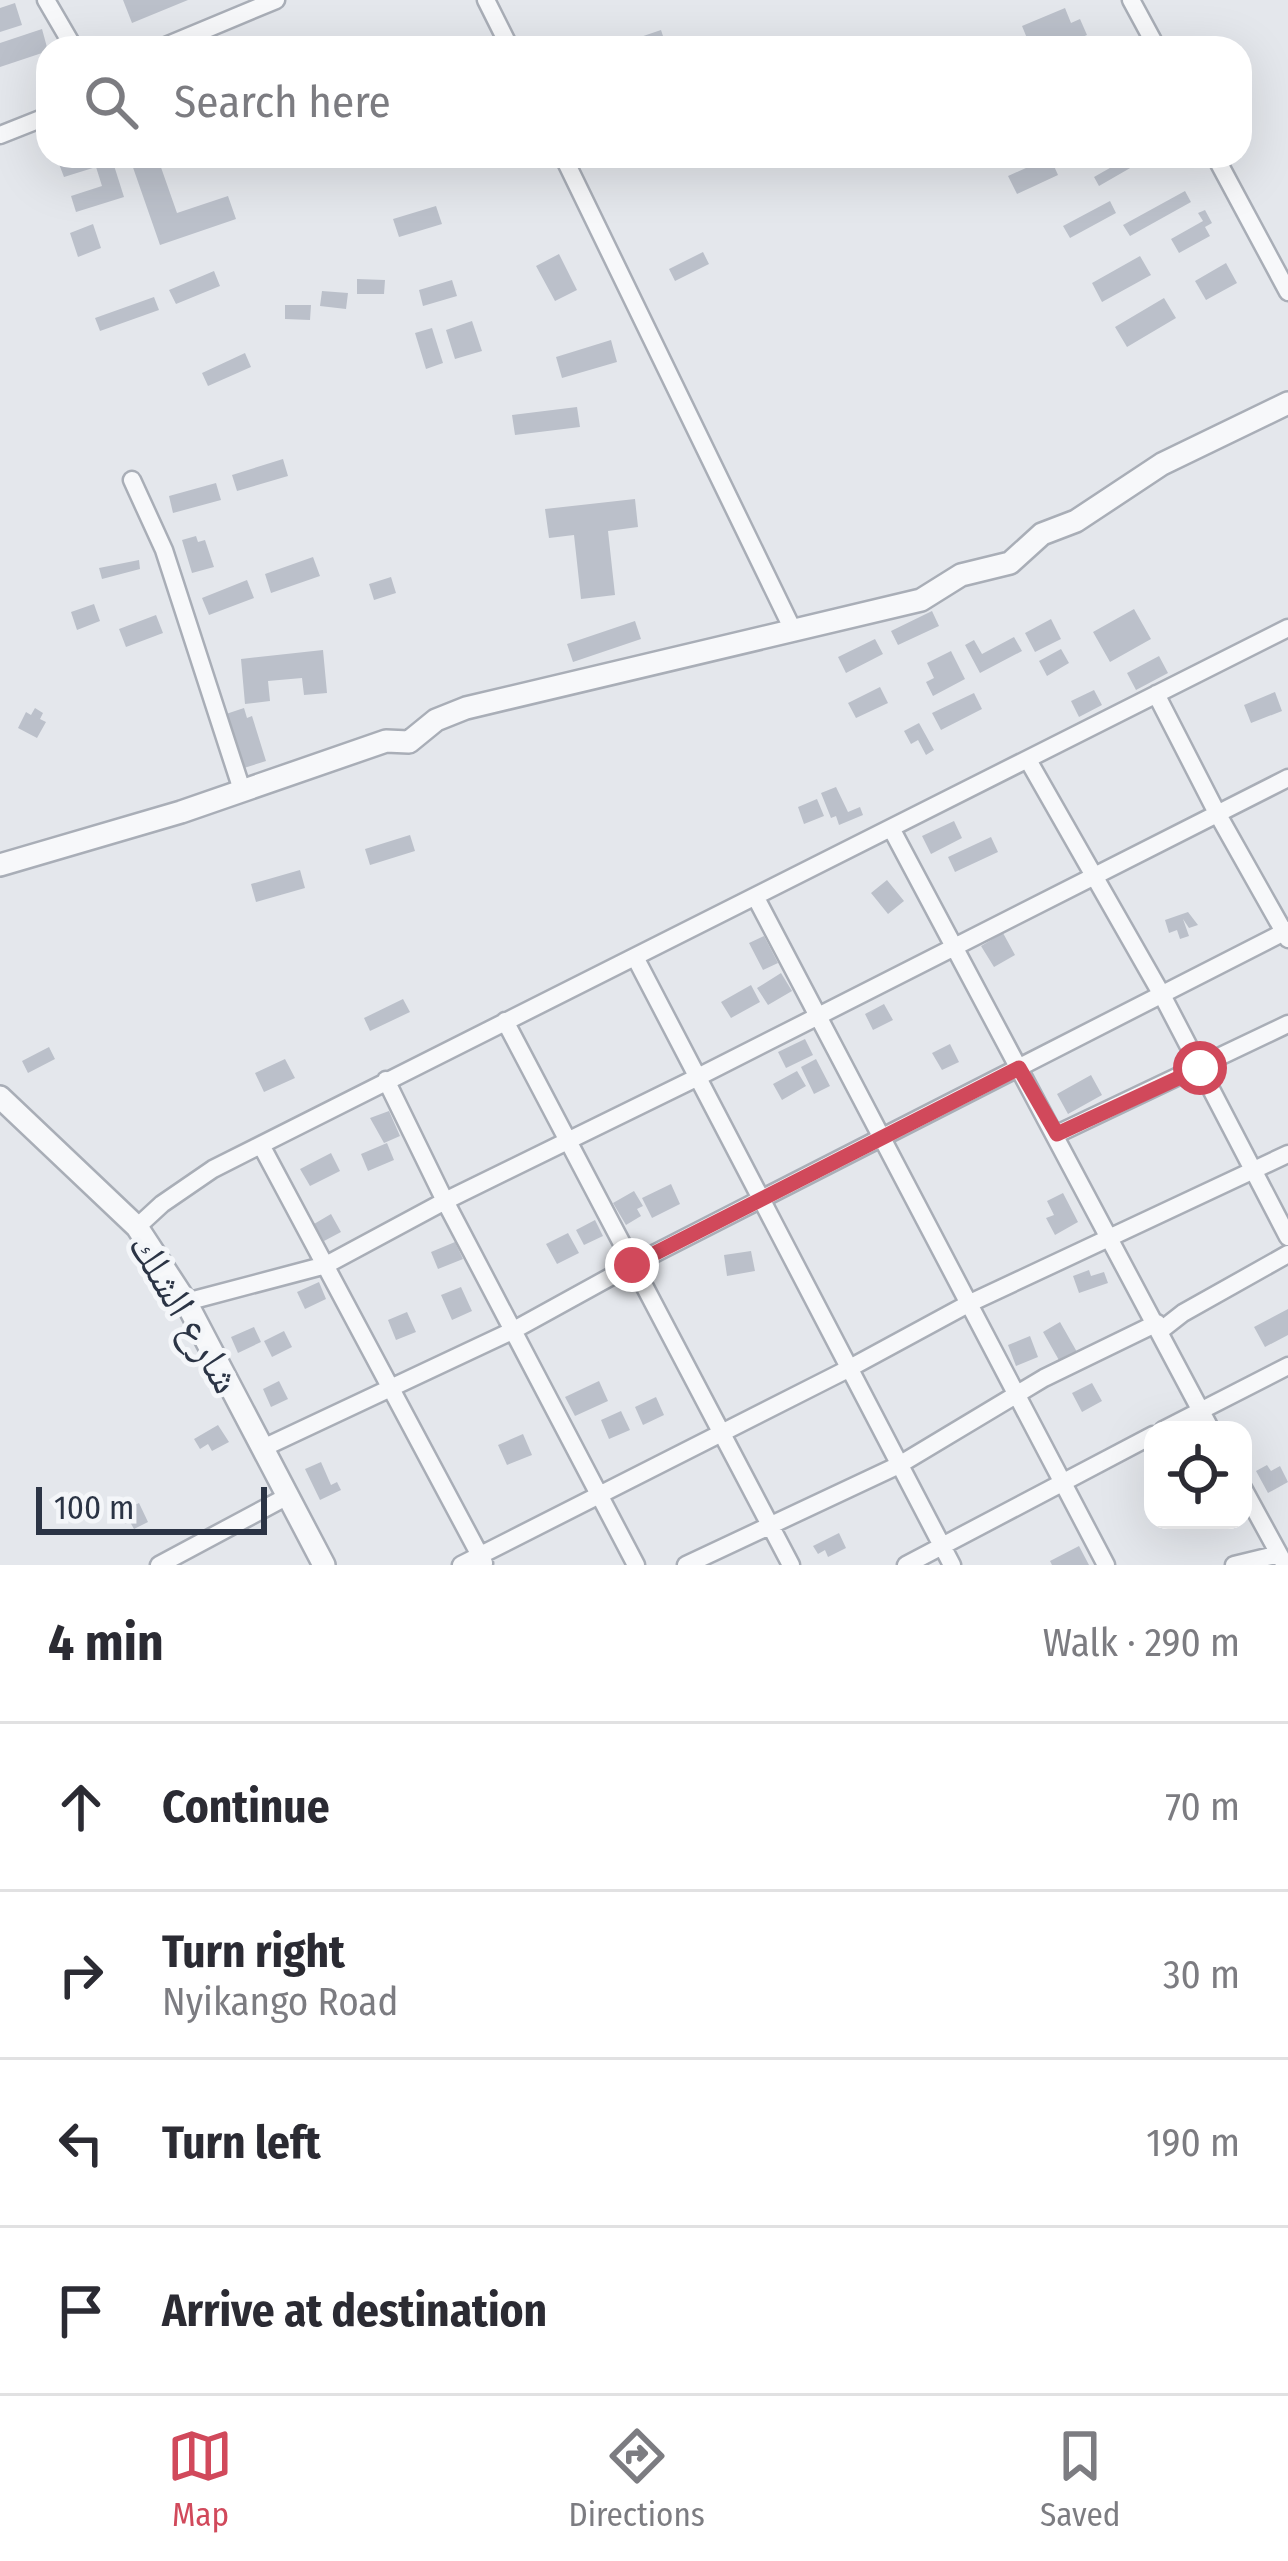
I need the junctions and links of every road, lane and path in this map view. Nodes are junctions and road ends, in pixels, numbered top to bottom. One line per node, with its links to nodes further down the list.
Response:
1 (46, 0): 5 (street)
2 (276, 0): 6 (street)
3 (486, 0): 7 (street)
4 (1131, 0): 8 (street)
5 (67, 36)
6 (190, 36)
7 (504, 36)
8 (1150, 36)
9 (36, 121): 10 (street)
10 (0, 135)
11 (569, 168): 16 (street)
12 (1221, 168): 13 (street)
13 (1288, 292)
14 (1288, 403): 16 (street)
15 (131, 480): 21 (street)
16 (794, 632): 21 (street)
17 (1285, 636): 18 (street)
18 (1156, 694): 19 (street); 22 (street)
19 (1028, 760): 23 (street); 25 (street)
20 (1288, 778): 22 (street)
21 (242, 790): 24 (street)
22 (1217, 813): 25 (street); 27 (street)
23 (892, 830): 26 (street); 28 (street)
24 (0, 866)
25 (1094, 875): 28 (street); 30 (street)
26 (756, 898): 29 (street); 31 (street)
27 (1287, 934): 30 (street)
28 (955, 948): 31 (street); 34 (street)
29 (636, 958): 32 (street); 36 (street)
30 (1162, 995): 34 (street); 35 (street)
31 (817, 1018): 36 (street); 40 (street)
32 (506, 1021): 37 (street); 41 (street)
33 (1288, 1024): 35 (street)
34 (1019, 1068): 39 (street); 40 (street)
35 (1200, 1068): 39 (street); 44 (street)
36 (696, 1078): 41 (street); 45 (street)
37 (386, 1080): 42 (street); 46 (street)
38 (0, 1097): 47 (street, شارع الشلك)
39 (1057, 1134): 48 (street)
40 (880, 1138): 45 (street); 54 (street)
41 (565, 1140): 46 (street); 52 (street)
42 (261, 1145): 47 (street); 51 (street)
43 (1288, 1154): 44 (street)
44 (1255, 1171): 48 (street); 49 (street)
45 (760, 1200): 52 (street); 58 (street)
46 (445, 1201): 51 (street); 56 (street)
47 (136, 1227): 53 (street, شارع الشلك)
48 (1109, 1234): 54 (street); 55 (street)
49 (1288, 1237)
50 (1288, 1254): 55 (street)
51 (326, 1265): 53 (street); 59 (street)
52 (632, 1265): 56 (street); 64 (street)
53 (186, 1302): 66 (street, شارع الشلك)
54 (968, 1304): 58 (street); 60 (street)
55 (1158, 1327): 60 (street); 61 (street)
56 (514, 1330): 59 (street); 69 (street)
57 (1288, 1366): 61 (street)
58 (848, 1370): 64 (street); 67 (street)
59 (391, 1387): 66 (street); 74 (street)
60 (1018, 1397): 67 (street); 68 (street)
61 (1200, 1410): 62 (street); 63 (street)
62 (1180, 1421)
63 (1206, 1421)
64 (720, 1434): 69 (street); 72 (street)
65 (1144, 1441): 68 (street)
66 (263, 1448): 70 (street, شارع الشلك)
67 (899, 1465): 72 (street); 73 (street)
68 (1063, 1483): 73 (street); 84 (street)
69 (599, 1494): 74 (street); 79 (street)
70 (286, 1497): 76 (street); 77 (street, شارع الشلك)
71 (1252, 1505): 75 (street)
72 (769, 1524): 80 (street); 81 (street)
73 (942, 1547): 82 (street); 83 (street)
74 (483, 1560): 78 (street)
75 (1282, 1560): 85 (street)
76 (159, 1565)
77 (324, 1565)
78 (460, 1565)
79 (636, 1565)
80 (686, 1565)
81 (791, 1565)
82 (906, 1565)
83 (952, 1565)
84 (1106, 1565)
85 (1234, 1565)

